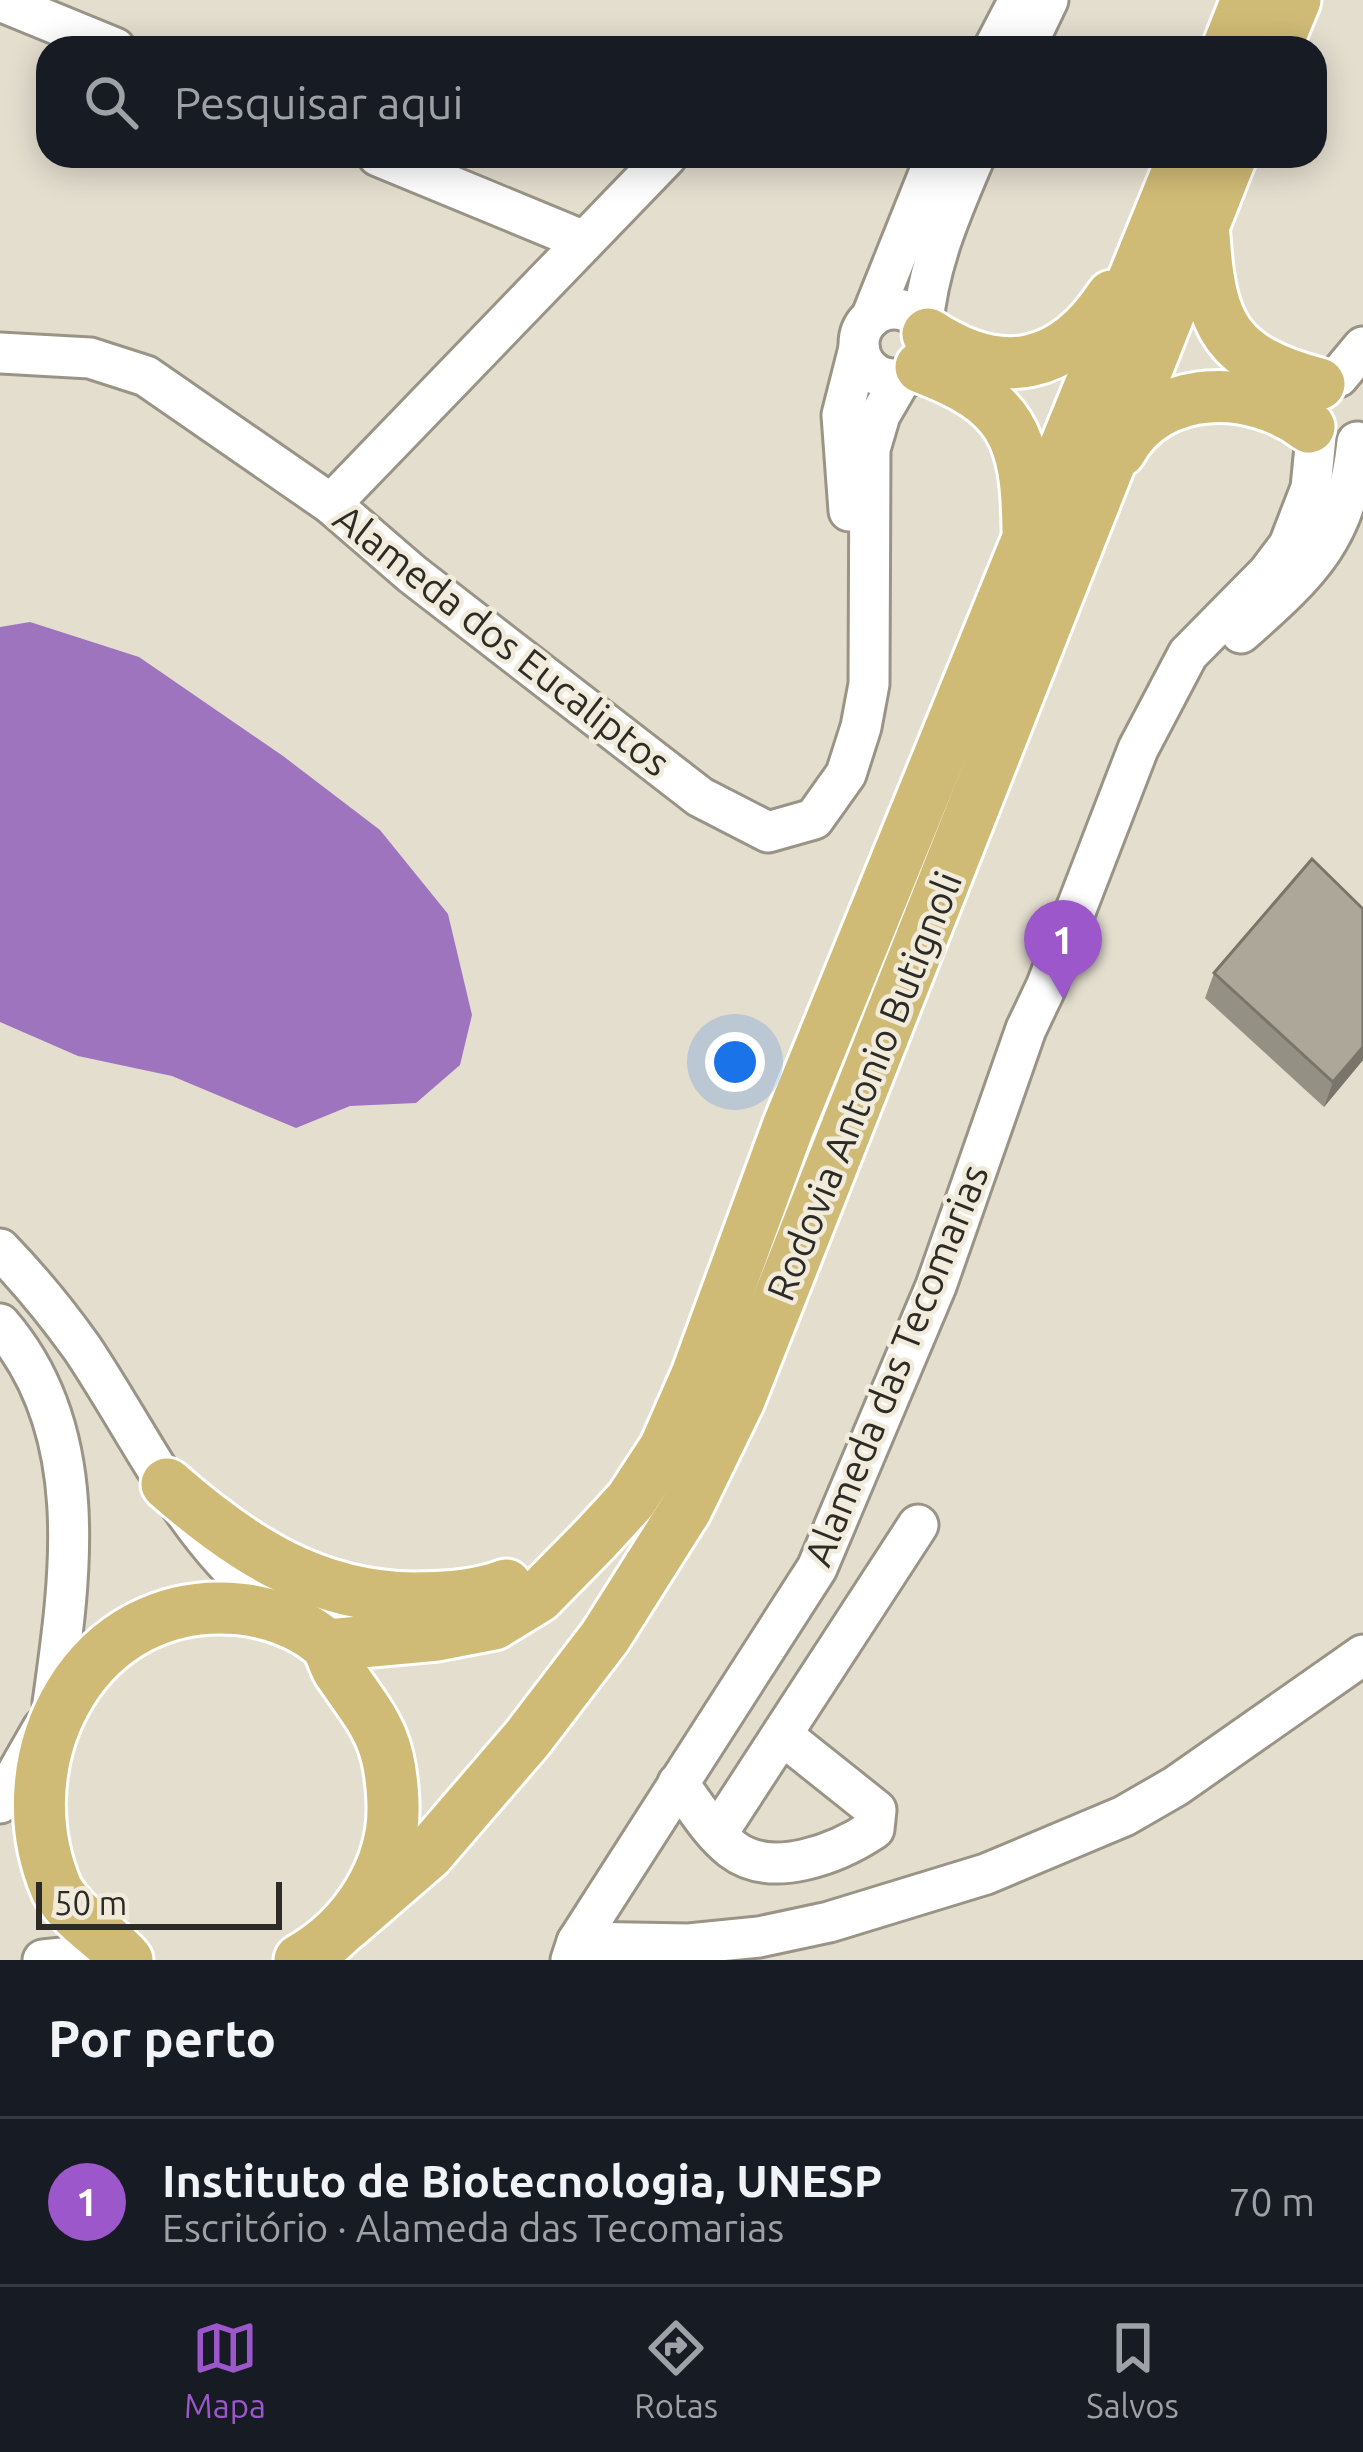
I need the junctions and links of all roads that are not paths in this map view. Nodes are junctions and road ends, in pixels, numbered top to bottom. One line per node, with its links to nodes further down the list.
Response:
1 (1247, 0): 8 (main road)
2 (1295, 0): 9 (main road)
3 (0, 1): 5 (street)
4 (1024, 2): 6 (street); 7 (street)
5 (86, 36)
6 (1002, 36)
7 (1025, 36)
8 (1233, 36)
9 (1280, 36)
10 (407, 168): 17 (street)
11 (655, 168): 17 (street)
12 (931, 168): 19 (street, Alameda dos Eucaliptos)
13 (970, 168): 21 (street, Alameda dos Eucaliptos)
14 (1179, 168): 18 (main road, Rodovia Antonio Butignoli)
15 (1226, 168): 16 (main road, Rodovia Antonio Butignoli)
16 (1204, 222): 23 (main road); 25 (main road, Rodovia Antonio Butignoli)
17 (584, 241): 26 (street)
18 (1142, 258): 21 (main road); 27 (main road, Rodovia Antonio Butignoli)
19 (865, 333): 21 (street); 21 (street); 28 (street, Alameda dos Eucaliptos)
20 (1363, 346): 23 (street)
21 (918, 351): 27 (main road); 28 (street, Alameda dos Eucaliptos)
22 (0, 353): 26 (street, Alameda dos Eucaliptos)
23 (1329, 402): 24 (street); 25 (main road); 29 (street, Alameda das Tecomarias)
24 (1360, 439): 29 (street, Alameda das Tecomarias)
25 (1101, 489): 42 (main road, Rodovia Antonio Butignoli)
26 (331, 504): 28 (street, Alameda dos Eucaliptos)
27 (1028, 543): 34 (main road, Rodovia Antonio Butignoli)
28 (870, 617)
29 (1138, 749): 39 (street, Alameda das Tecomarias)
30 (0, 1249): 32 (street)
31 (0, 1324): 37 (street)
32 (167, 1484): 34 (main road); 35 (street)
33 (918, 1525): 38 (street)
34 (596, 1538): 35 (main road, Rodovia Antonio Butignoli)
35 (315, 1637): 37 (main road); 42 (main road)
36 (1363, 1655): 43 (street)
37 (50, 1713): 40 (street); 44 (main road)
38 (782, 1735): 41 (street); 41 (street)
39 (678, 1783): 41 (street); 43 (street, Alameda das Tecomarias)
40 (0, 1803)
41 (717, 1834)
42 (319, 1949)
43 (574, 1951)
44 (123, 1956): 45 (street)
45 (43, 1960)

